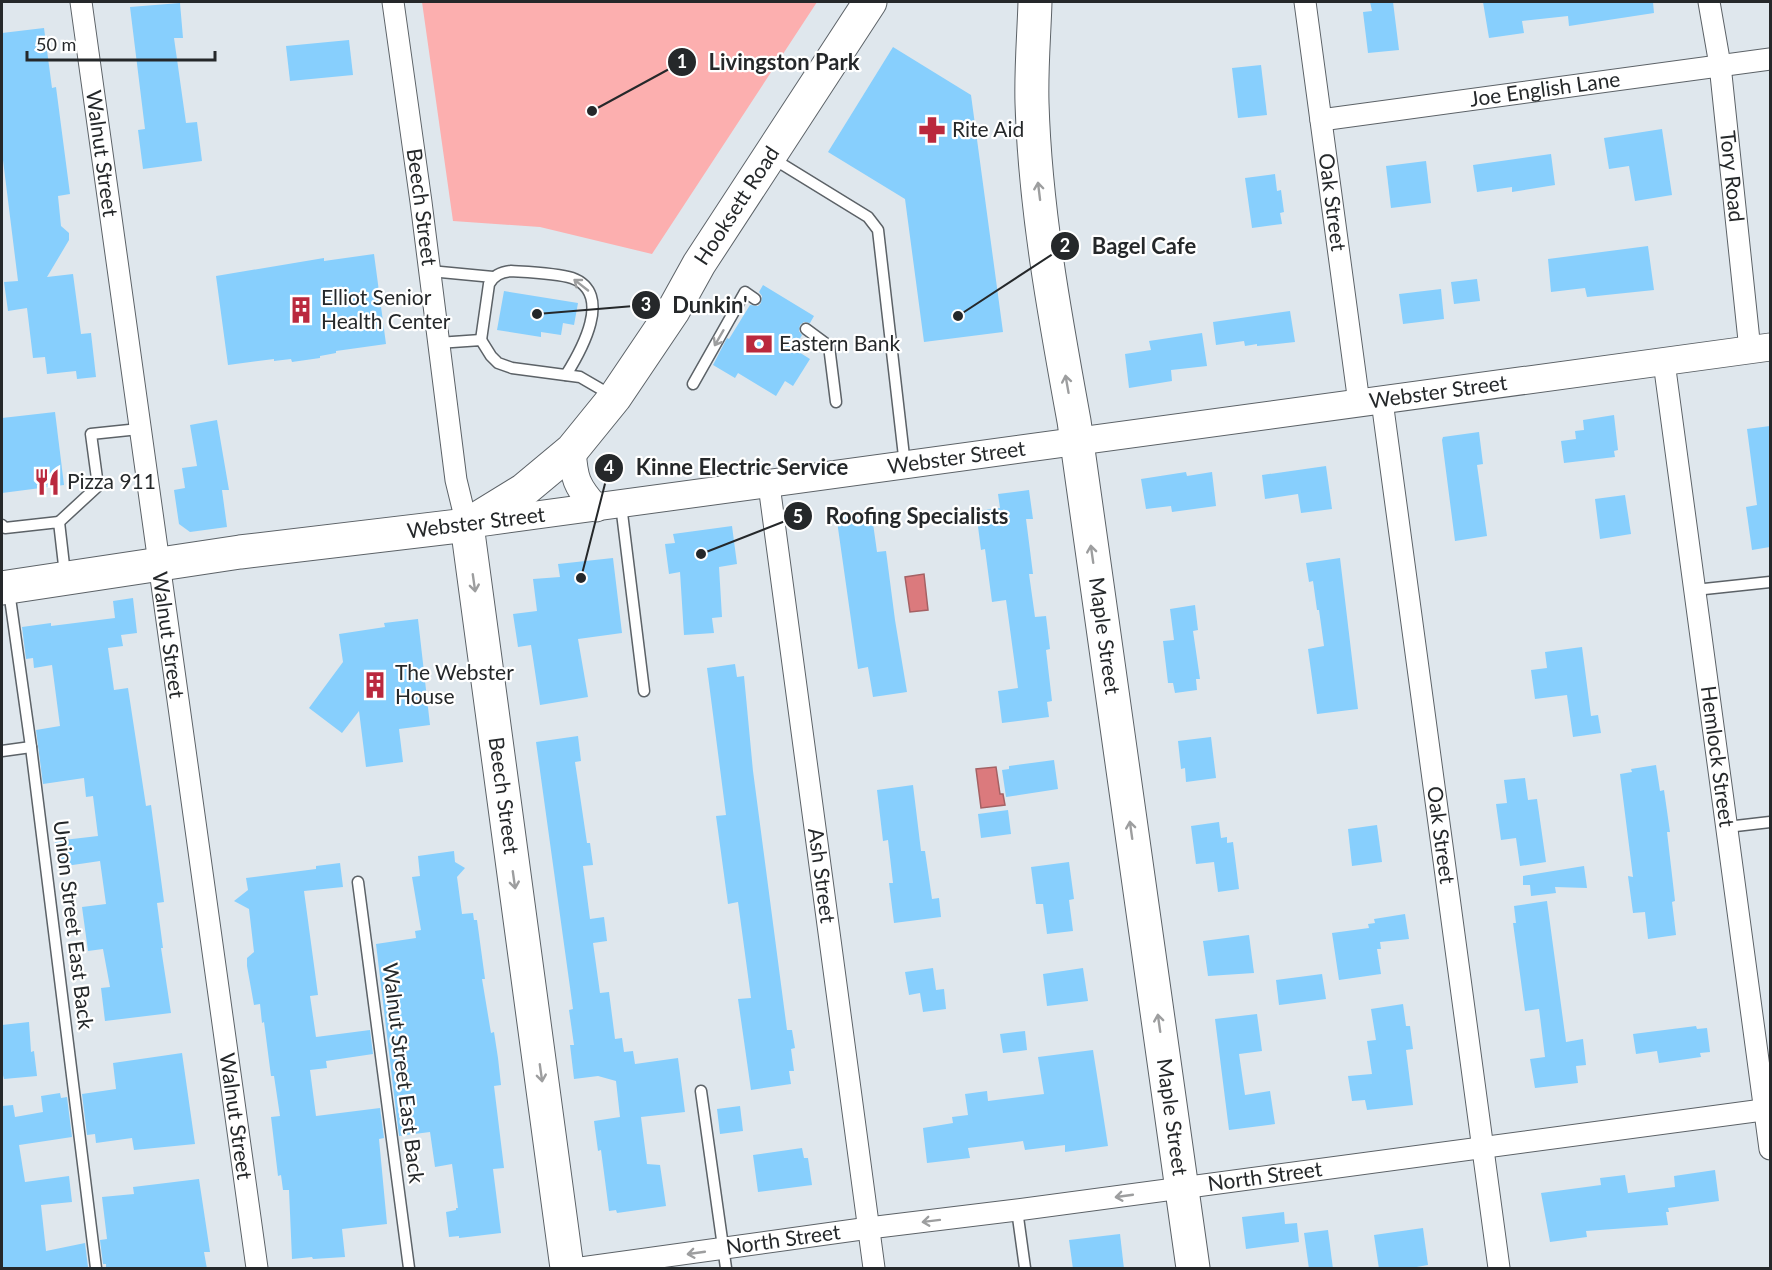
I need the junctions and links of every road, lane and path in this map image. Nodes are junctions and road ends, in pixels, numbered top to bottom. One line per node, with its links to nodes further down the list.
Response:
1 (81, 2): 24 (street, Walnut Street)
2 (393, 2): 11 (street, Beech Street)
3 (870, 2): 10 (main road, Hooksett Road)
4 (1035, 2): 25 (main road, Maple Street, one-way to 4)
5 (1305, 2): 9 (street, Oak Street)
6 (1709, 2): 8 (street, Tory Road)
7 (1770, 59): 8 (street, Joe English Lane)
8 (1720, 65): 9 (street, Joe English Lane); 17 (street, Tory Road)
9 (1321, 120): 23 (street, Oak Street)
10 (769, 156): 21 (main road, Hooksett Road); 27 (lane)
11 (430, 271): 12 (lane); 16 (street, Beech Street)
12 (493, 277): 15 (lane); 19 (lane, one-way to 12)
13 (754, 298): 20 (lane, one-way to 20)
14 (806, 329): 22 (lane)
15 (481, 340): 16 (lane); 19 (lane)
16 (438, 343): 31 (street, Beech Street)
17 (1760, 348): 18 (street, Webster Street)
18 (1664, 362): 23 (street, Webster Street); 37 (street, Hemlock Street)
19 (566, 375): 21 (lane)
20 (693, 384)
21 (615, 397): 26 (main road, Hooksett Road)
22 (836, 402)
23 (1370, 402): 25 (street, Webster Street); 46 (street, Oak Street)
24 (139, 429): 30 (lane); 33 (street, Walnut Street)
25 (1077, 441): 27 (street, Webster Street); 48 (main road, Maple Street, one-way to 25)
26 (572, 450): 29 (street); 31 (main road, Hooksett Road)
27 (905, 465): 28 (street, Webster Street)
28 (769, 484): 29 (street, Webster Street); 50 (street, Ash Street)
29 (608, 506): 31 (street, Webster Street); 38 (lane)
30 (59, 522): 32 (lane); 34 (lane)
31 (466, 525): 33 (main road, Webster Street); 55 (main road, Beech Street, one-way to 55)
32 (3, 529)
33 (159, 564): 34 (main road, Webster Street); 53 (street, Walnut Street)
34 (65, 579): 36 (main road, Webster Street)
35 (1770, 582): 37 (lane)
36 (5, 588): 39 (lane, Union Street East Back)
37 (1695, 590): 42 (street, Hemlock Street)
38 (644, 691)
39 (31, 747): 40 (lane); 52 (lane, Union Street East Back)
40 (2, 751)
41 (1770, 822): 42 (lane)
42 (1727, 827): 45 (street, Hemlock Street)
43 (358, 882): 54 (lane, Walnut Street East Back)
44 (701, 1091): 51 (lane)
45 (1768, 1109): 46 (street, North Street); 47 (street, Hemlock Street)
46 (1483, 1148): 48 (street, North Street); 60 (street, Oak Street)
47 (1770, 1149)
48 (1182, 1188): 49 (street, North Street, one-way to 49); 59 (main road, Maple Street)
49 (1017, 1210): 50 (street, North Street, one-way to 50); 58 (lane)
50 (869, 1228): 51 (street, North Street); 57 (street, Ash Street)
51 (725, 1259): 56 (street, North Street, one-way to 56)
52 (96, 1269)
53 (257, 1269)
54 (409, 1269)
55 (567, 1269)
56 (581, 1269)
57 (874, 1269)
58 (1025, 1269)
59 (1193, 1269)
60 (1499, 1269)

